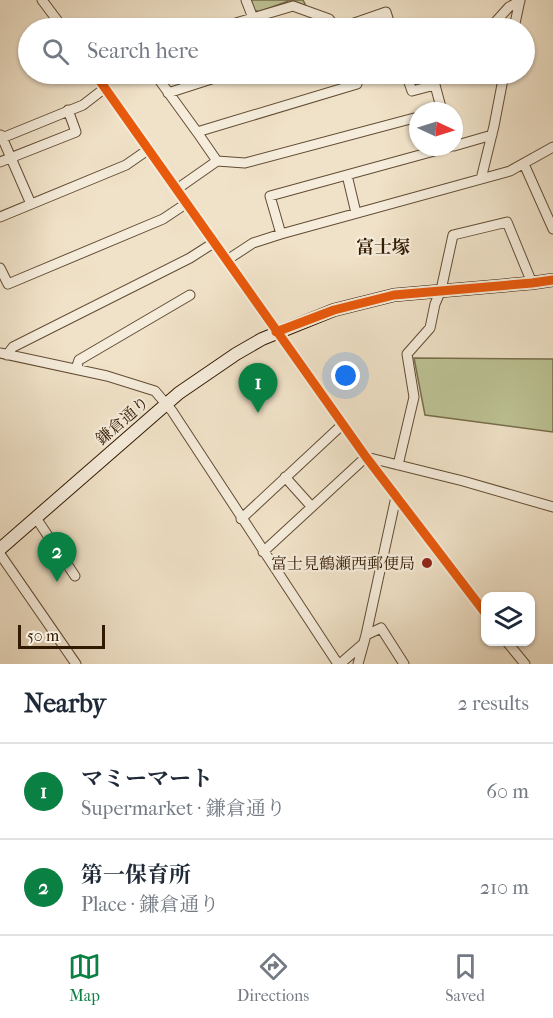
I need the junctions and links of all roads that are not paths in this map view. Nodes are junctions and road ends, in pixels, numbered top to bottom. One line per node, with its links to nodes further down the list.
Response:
1 (42, 0): 4 (street)
2 (246, 0): 5 (street)
3 (520, 0): 9 (street); 10 (street)
4 (56, 18)
5 (253, 18): 6 (street)
6 (326, 18)
7 (369, 18): 8 (street)
8 (388, 18)
9 (499, 18)
10 (516, 18)
11 (102, 84): 17 (street)
12 (162, 84): 18 (street)
13 (196, 84): 18 (street)
14 (357, 84): 22 (street)
15 (410, 84): 19 (street)
16 (502, 84): 23 (street)
17 (105, 88): 20 (street); 27 (street)
18 (168, 93): 22 (street)
19 (440, 102)
20 (68, 110): 24 (street); 29 (street)
21 (409, 119): 30 (street)
22 (197, 132): 30 (street)
23 (492, 135): 25 (street); 33 (street)
24 (1, 136): 29 (street)
25 (463, 143)
26 (553, 147): 31 (street)
27 (149, 149): 34 (street); 36 (street)
28 (416, 156): 32 (street)
29 (5, 160): 36 (street)
30 (217, 161): 34 (street)
31 (524, 164): 33 (street); 39 (street)
32 (347, 175): 37 (street); 40 (street)
33 (481, 179): 37 (street)
34 (177, 189): 35 (street)
35 (187, 203): 41 (street); 43 (street)
36 (31, 204): 38 (street)
37 (356, 213): 40 (street)
38 (0, 217)
39 (553, 228)
40 (281, 234): 42 (street)
41 (215, 242): 42 (street); 49 (street)
42 (227, 260): 48 (street)
43 (0, 268)
44 (553, 280): 45 (street, 鎌倉通り)
45 (532, 283): 46 (street, 鎌倉通り); 46 (street)
46 (441, 290): 48 (street, 鎌倉通り); 54 (street)
47 (190, 295): 50 (street)
48 (276, 332): 51 (street, 鎌倉通り); 52 (street)
49 (4, 354): 50 (street)
50 (76, 369): 51 (street)
51 (166, 404): 59 (street, 鎌倉通り); 60 (street)
52 (343, 424): 53 (street); 55 (street)
53 (366, 458): 54 (street); 56 (street); 57 (street)
54 (398, 465): 58 (street)
55 (285, 477): 57 (street); 60 (street)
56 (396, 497): 64 (street); 65 (street)
57 (311, 506): 62 (street)
58 (553, 507)
59 (36, 518): 61 (street, 鎌倉通り); 63 (street)
60 (240, 519): 62 (street)
61 (0, 551): 67 (street)
62 (263, 552): 68 (street)
63 (75, 576)
64 (481, 608)
65 (365, 639): 68 (street); 69 (street); 70 (street)
66 (510, 646): 71 (street)
67 (76, 664)
68 (339, 664)
69 (358, 664)
70 (404, 664)
71 (525, 664)

